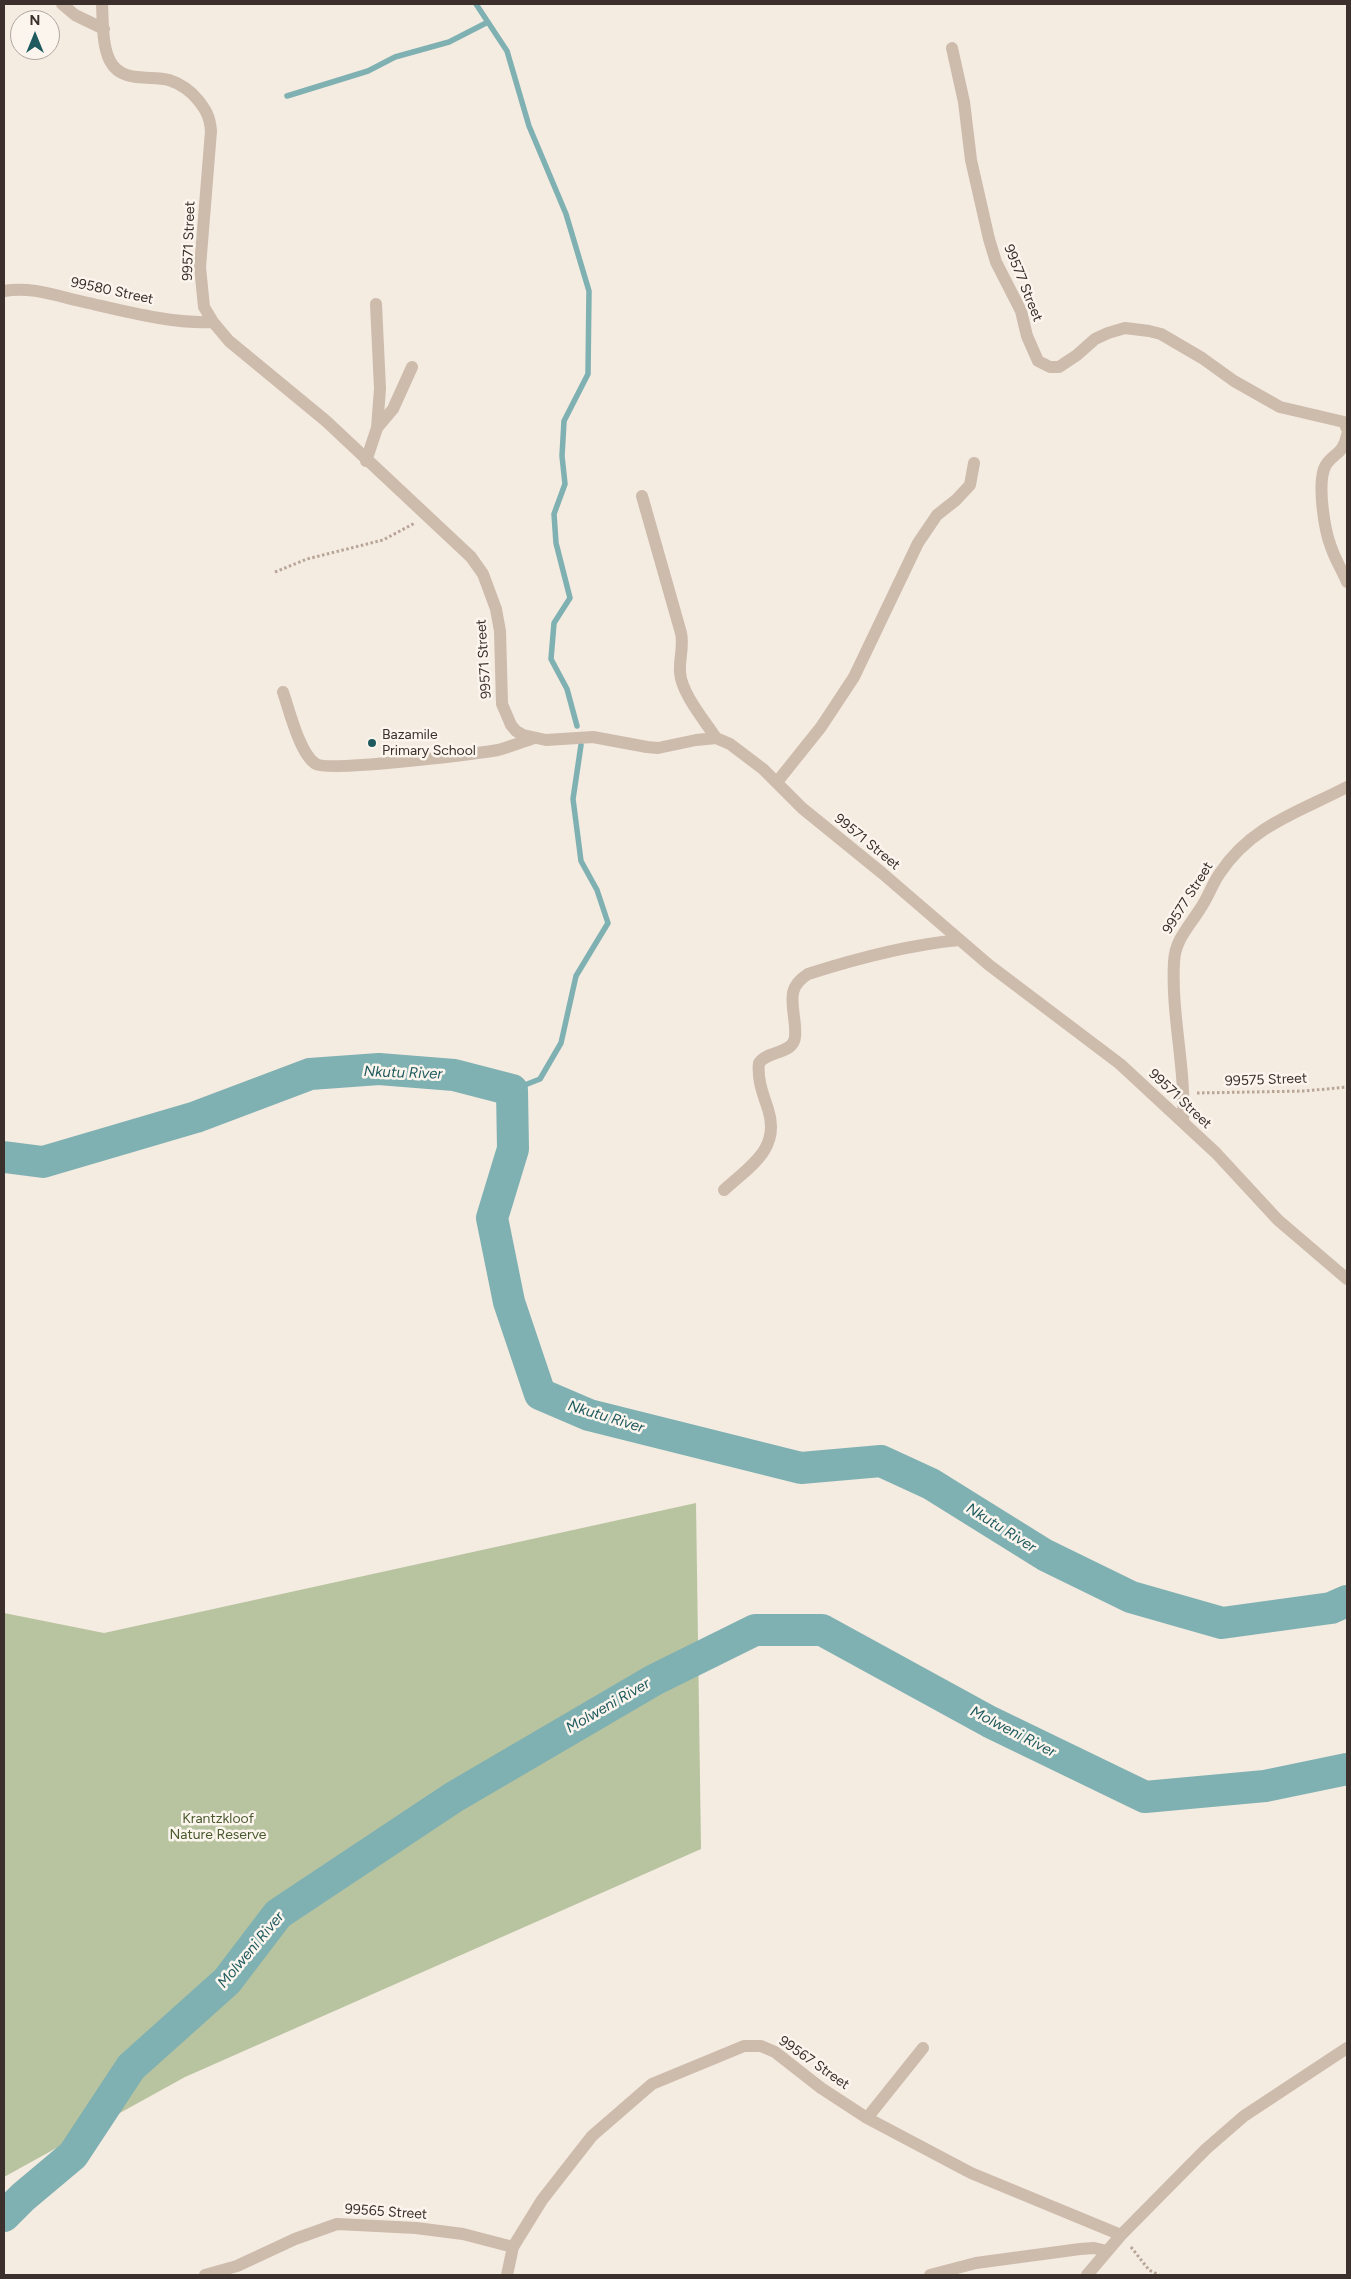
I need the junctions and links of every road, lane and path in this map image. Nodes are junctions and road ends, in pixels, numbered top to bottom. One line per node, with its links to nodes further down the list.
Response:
1 (62, 4): 3 (street)
2 (102, 4): 3 (street, 99571 Street)
3 (104, 29): 7 (street, 99571 Street)
4 (952, 48): 9 (street, 99577 Street)
5 (4, 291): 7 (street, 99580 Street)
6 (376, 304): 10 (street)
7 (213, 322): 11 (street, 99571 Street)
8 (412, 367): 10 (street)
9 (1346, 426): 16 (street, 99577 Street)
10 (377, 428): 11 (street)
11 (366, 461): 14 (street, 99571 Street)
12 (974, 463): 20 (street)
13 (642, 496): 19 (street)
14 (429, 516): 15 (path); 18 (street, 99571 Street)
15 (275, 572)
16 (1347, 582)
17 (283, 692): 18 (street)
18 (534, 738): 19 (street, 99571 Street)
19 (716, 738): 20 (street, 99571 Street)
20 (777, 782): 22 (street, 99571 Street)
21 (1347, 787): 24 (street, 99577 Street)
22 (959, 940): 25 (street, 99571 Street); 26 (street)
23 (1347, 1087): 24 (path, 99575 Street)
24 (1184, 1094): 25 (street, 99577 Street)
25 (1183, 1121): 27 (street, 99571 Street)
26 (724, 1190)
27 (1347, 1279)
28 (923, 2048): 30 (street)
29 (1347, 2048): 31 (street)
30 (867, 2118): 31 (street, 99567 Street); 32 (street, 99567 Street)
31 (1121, 2235): 33 (street); 38 (path)
32 (512, 2247): 34 (street, 99565 Street); 35 (street, 99567 Street)
33 (1107, 2251): 36 (street); 37 (street)
34 (205, 2275)
35 (507, 2275)
36 (930, 2275)
37 (1087, 2275)
38 (1159, 2275)

